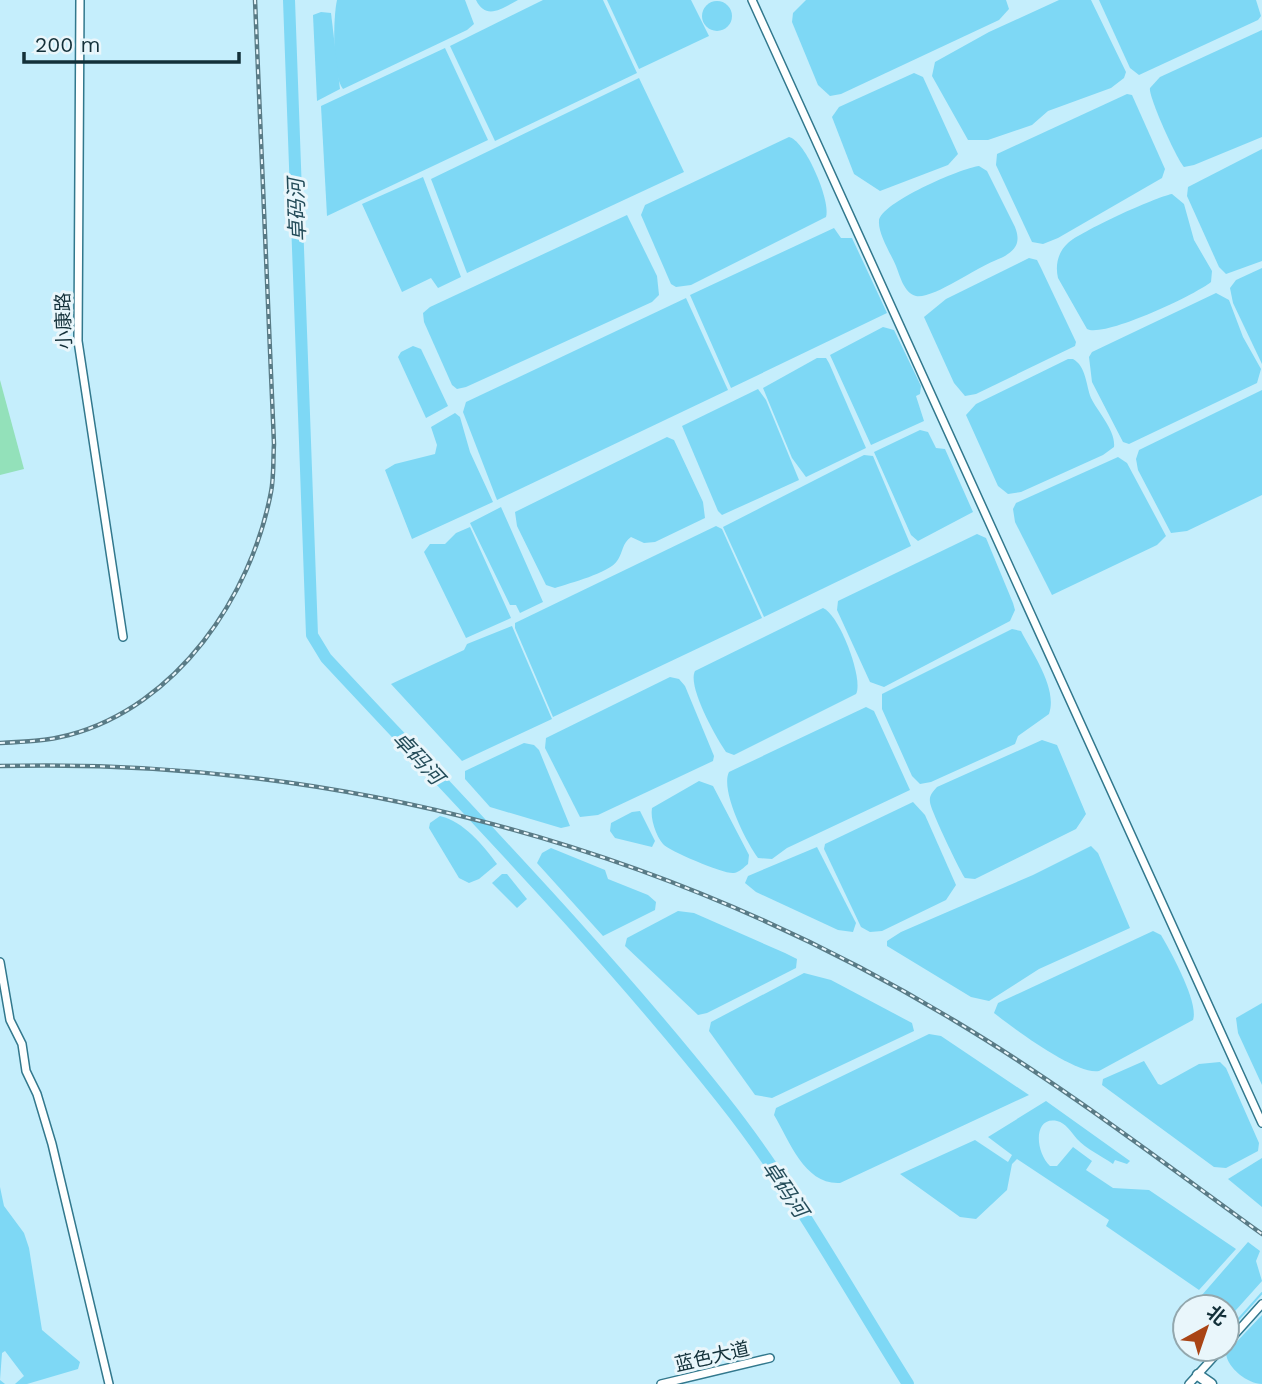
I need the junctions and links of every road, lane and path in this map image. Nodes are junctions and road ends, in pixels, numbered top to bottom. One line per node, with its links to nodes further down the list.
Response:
1 (80, 0): 3 (street, 小康路)
2 (752, 0): 5 (street)
3 (123, 637)
4 (0, 962): 11 (street)
5 (1262, 1123)
6 (1262, 1304): 7 (street)
7 (1241, 1327)
8 (770, 1358): 12 (street, 蓝色大道)
9 (1209, 1363): 10 (street)
10 (1198, 1375): 13 (street); 14 (street)
11 (109, 1384)
12 (661, 1384)
13 (1189, 1384)
14 (1210, 1384)

